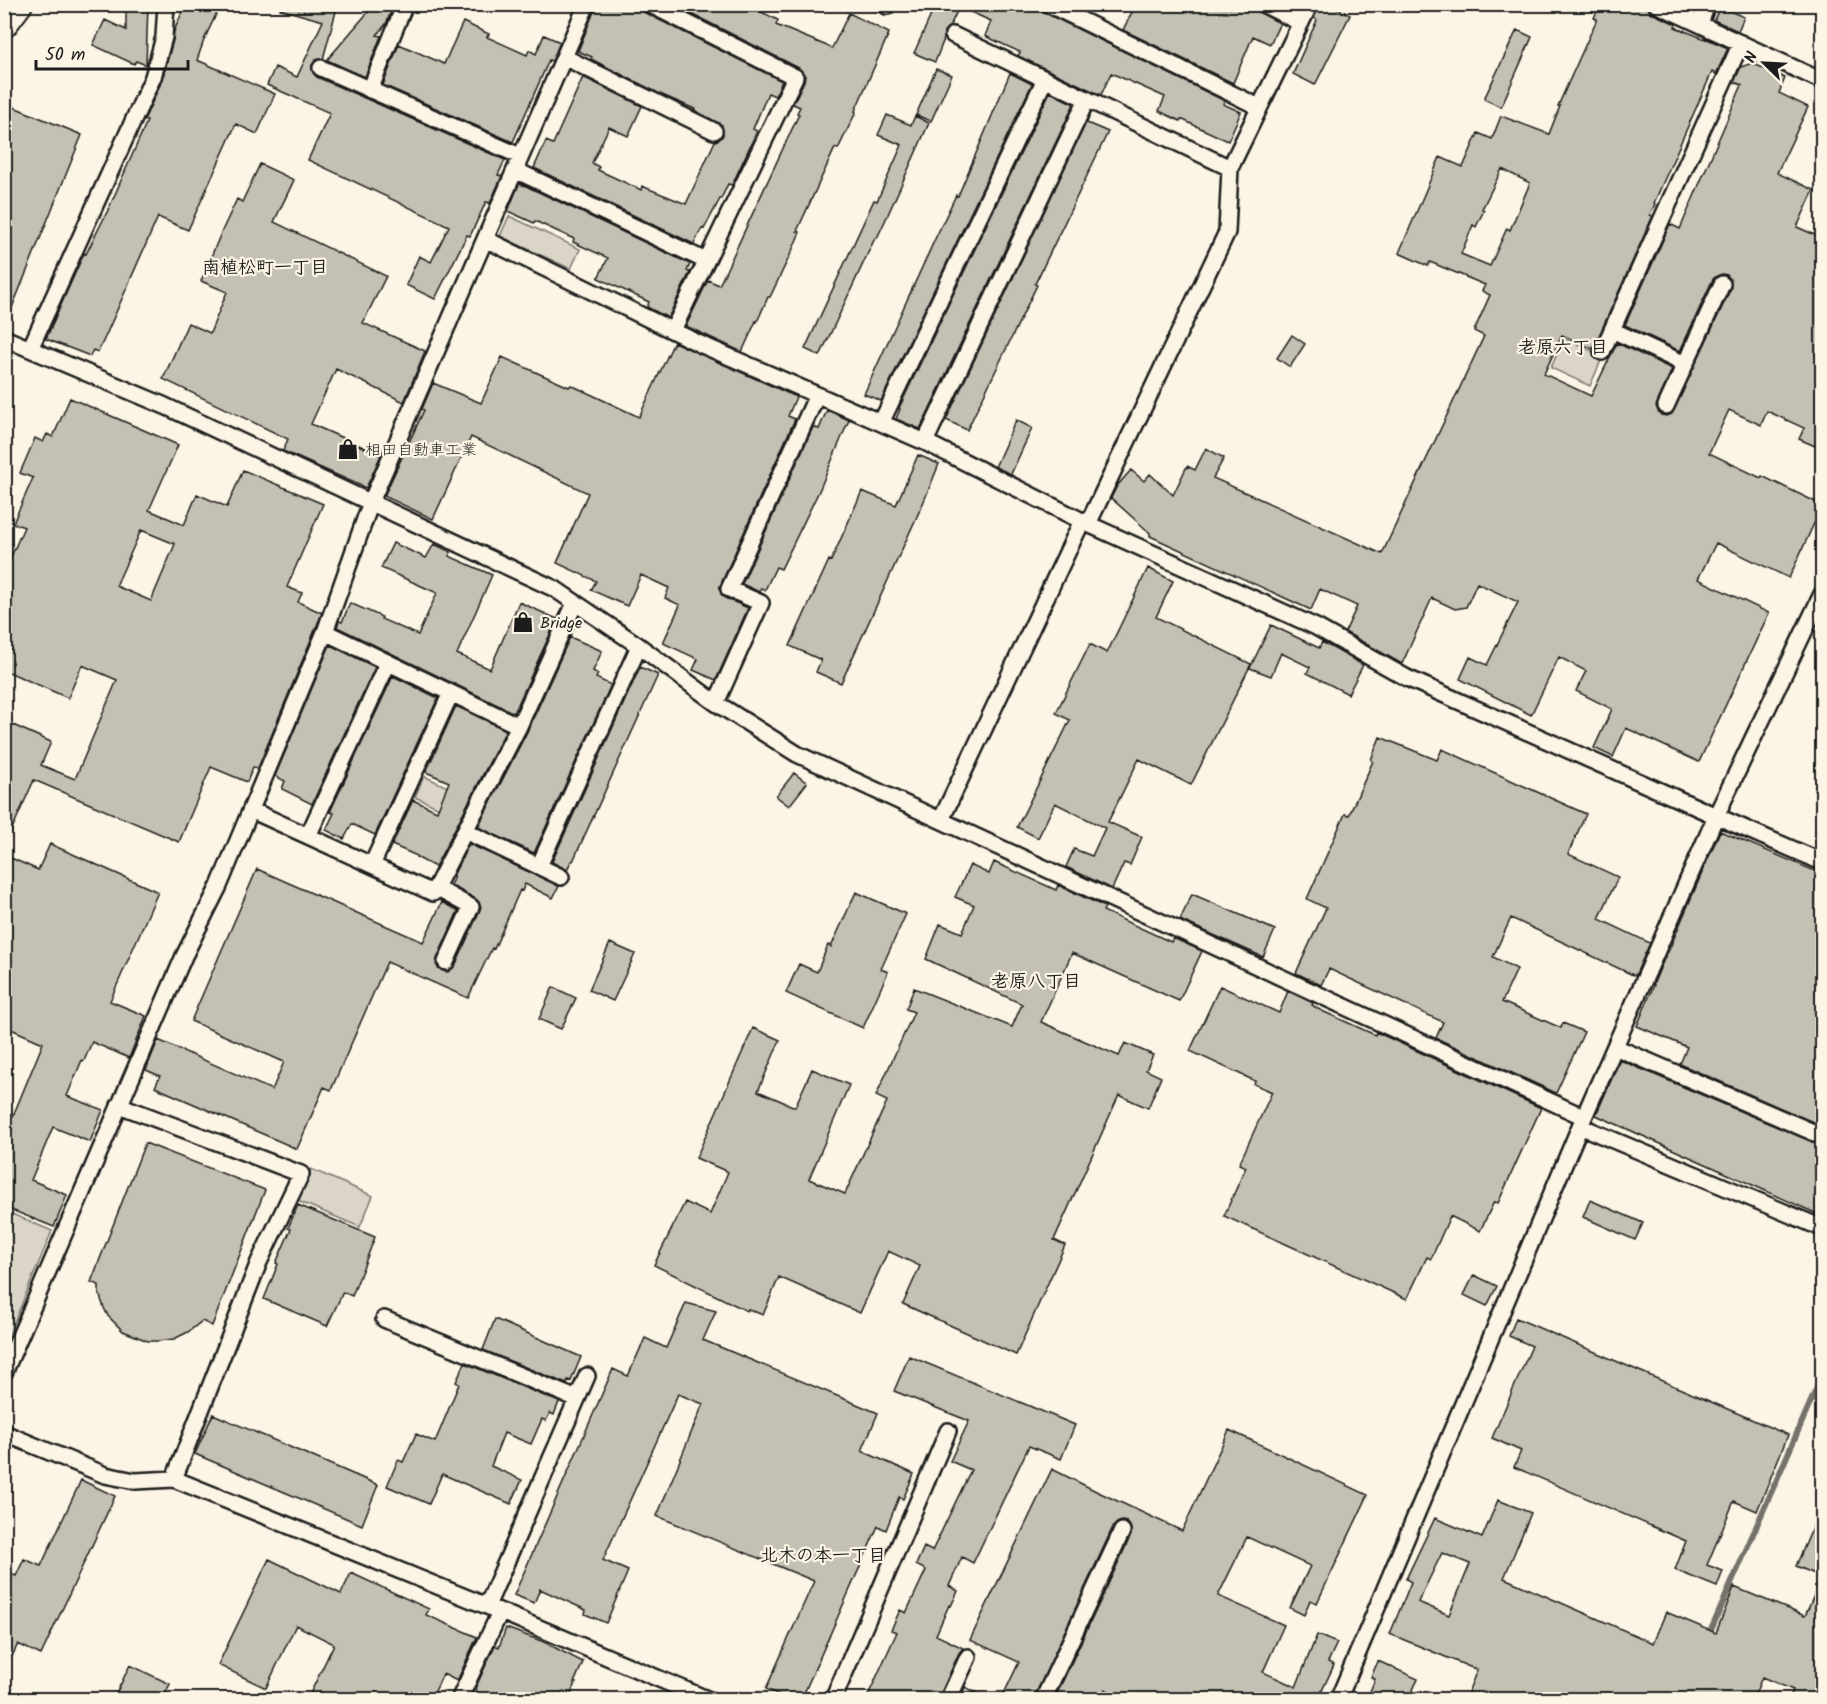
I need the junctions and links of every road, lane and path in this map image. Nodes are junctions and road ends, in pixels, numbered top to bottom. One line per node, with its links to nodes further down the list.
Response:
1 (19, 4): 14 (highway)
2 (166, 4): 34 (street)
3 (405, 4): 22 (street)
4 (587, 4): 18 (street)
5 (649, 4): 29 (street)
6 (883, 4): 7 (street)
7 (888, 4)
8 (1048, 4): 24 (street)
9 (1263, 4): 13 (street)
10 (1310, 4): 13 (street)
11 (1656, 4): 15 (street)
12 (1707, 4): 15 (street)
13 (1301, 23): 24 (street)
14 (4, 24)
15 (1700, 24): 17 (street)
16 (953, 35): 20 (street)
17 (1741, 43): 21 (street); 32 (street)
18 (564, 57): 25 (street); 26 (street)
19 (321, 68): 22 (street)
20 (1045, 79): 23 (street); 39 (street)
21 (1822, 81)
22 (370, 90): 26 (street)
23 (1087, 99): 27 (street); 40 (street)
24 (1259, 107): 27 (street)
25 (714, 131)
26 (517, 163): 28 (street); 29 (street)
27 (1230, 168): 42 (street)
28 (485, 239): 31 (street); 41 (street)
29 (706, 261): 31 (street)
30 (1722, 284): 36 (street)
31 (673, 330): 37 (street)
32 (1612, 330): 35 (street); 36 (street)
33 (4, 338): 34 (street)
34 (30, 350): 41 (street)
35 (1602, 352)
36 (1685, 364): 38 (street)
37 (817, 395): 39 (street); 49 (street)
38 (1666, 406)
39 (881, 423): 40 (street)
40 (925, 442): 42 (street)
41 (371, 502): 44 (street); 45 (street)
42 (1085, 522): 52 (street); 53 (street)
43 (1822, 594): 52 (street)
44 (575, 603): 46 (street); 50 (street)
45 (325, 632): 47 (street); 51 (street)
46 (639, 646): 49 (street); 58 (street)
47 (388, 663): 48 (street); 55 (street)
48 (451, 693): 50 (street); 57 (street)
49 (716, 703): 53 (street)
50 (519, 726): 54 (street)
51 (251, 810): 55 (street); 63 (street)
52 (1716, 816): 56 (street); 62 (street)
53 (941, 820): 64 (street)
54 (465, 831): 58 (street); 60 (street)
55 (308, 836): 57 (street)
56 (1822, 862)
57 (372, 865): 60 (street)
58 (539, 866): 59 (street)
59 (561, 877)
60 (436, 888): 61 (street)
61 (446, 962)
62 (1615, 1047): 64 (street); 65 (street)
63 (119, 1105): 68 (street); 73 (street)
64 (1582, 1121): 66 (street); 82 (street)
65 (1822, 1136)
66 (1822, 1228)
67 (384, 1319): 70 (street)
68 (4, 1372)
69 (587, 1376): 70 (street)
70 (577, 1400): 75 (street)
71 (948, 1431): 79 (street)
72 (4, 1433): 73 (street)
73 (174, 1479): 75 (street)
74 (1122, 1532): 81 (street)
75 (493, 1609): 77 (street); 78 (street)
76 (968, 1657): 80 (street)
77 (459, 1700)
78 (709, 1700)
79 (833, 1700)
80 (948, 1700)
81 (1043, 1700)
82 (1338, 1700)

